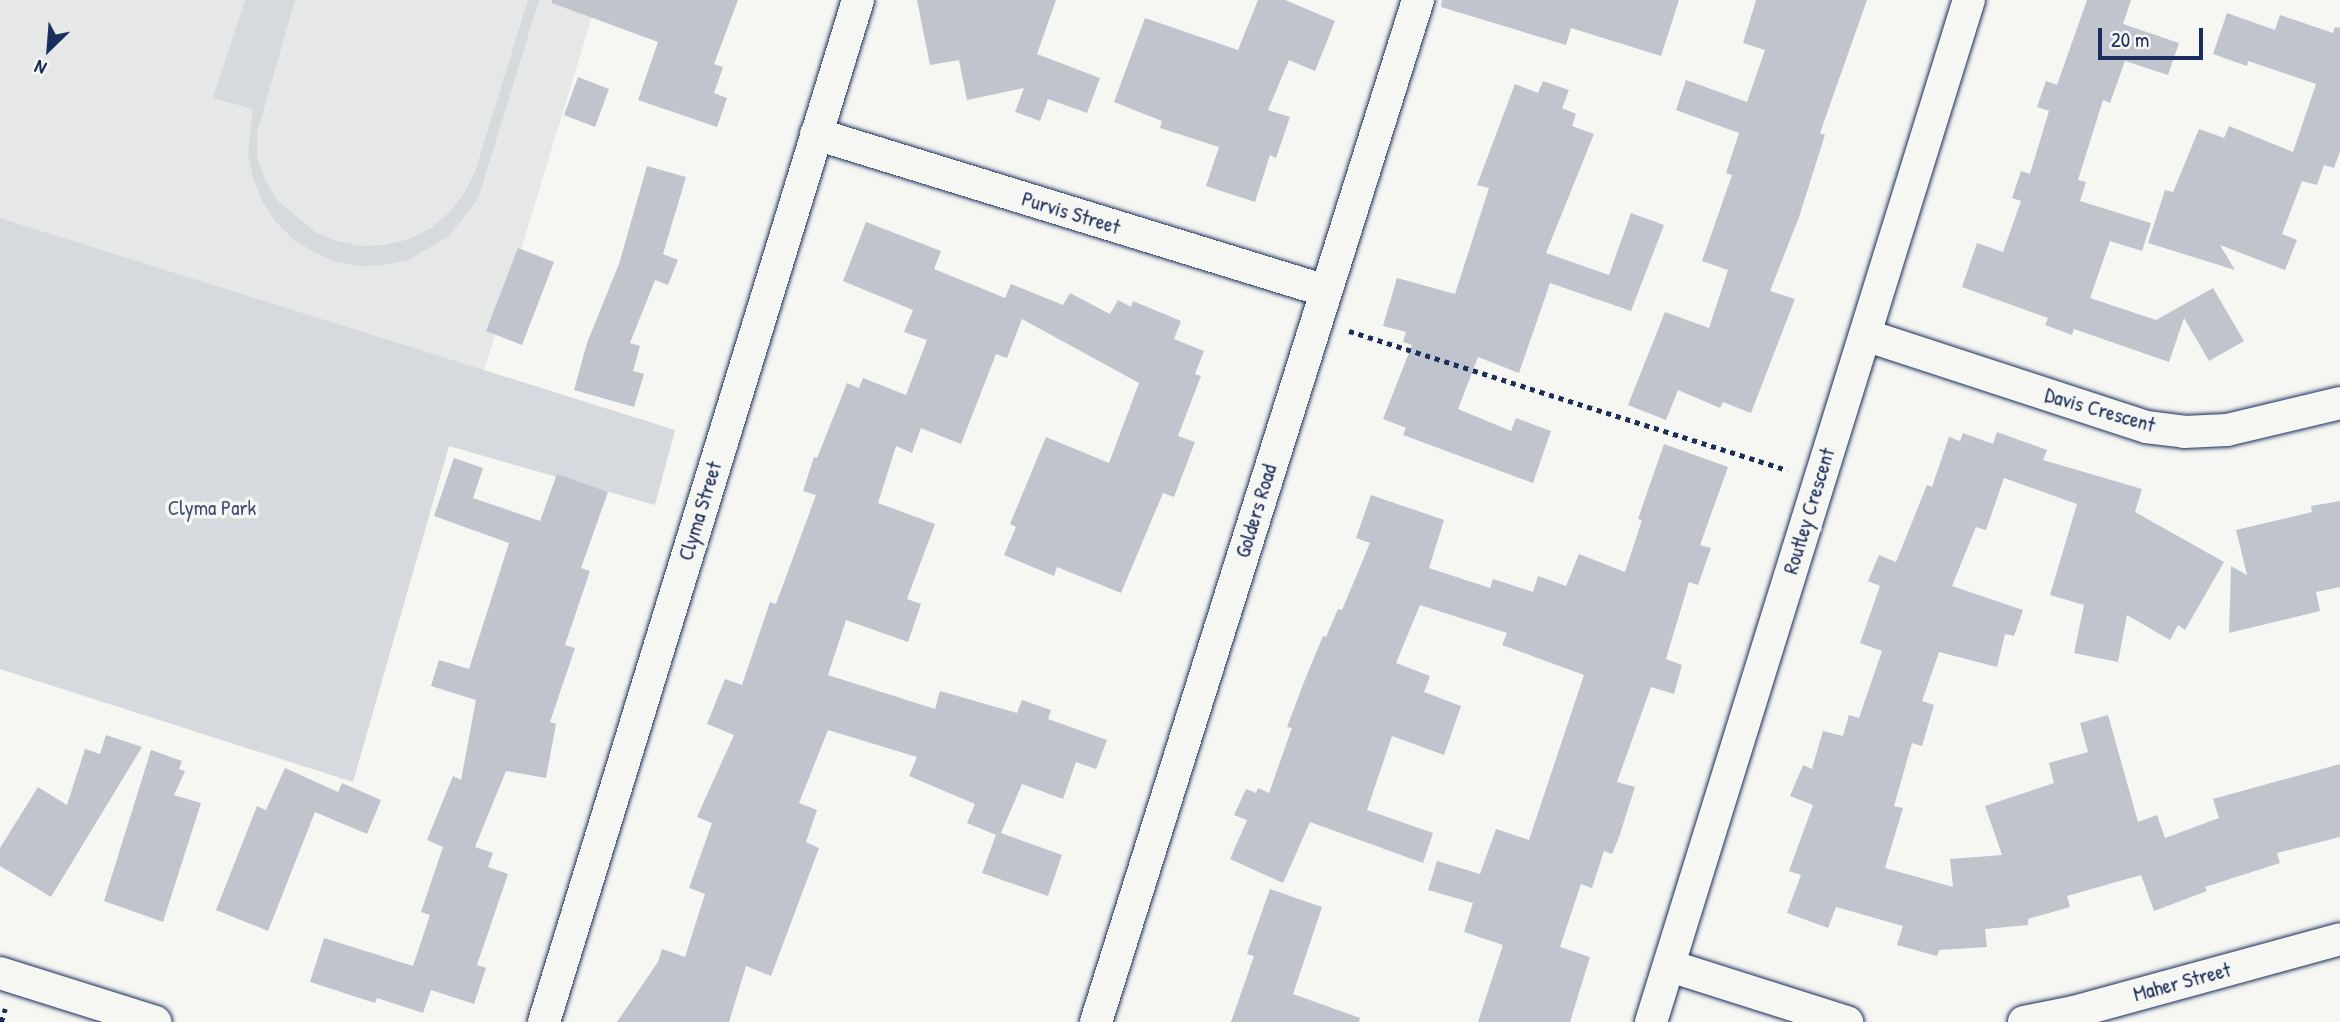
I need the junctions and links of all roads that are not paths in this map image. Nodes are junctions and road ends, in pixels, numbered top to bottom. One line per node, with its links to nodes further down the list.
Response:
1 (858, 0): 4 (street, Clyma Street)
2 (1418, 0): 5 (street, Golders Road)
3 (1969, 0): 6 (street, Routley Crescent)
4 (816, 134): 5 (street, Purvis Street); 12 (street, Clyma Street)
5 (1321, 306): 13 (street, Golders Road)
6 (1865, 335): 7 (street, Davis Crescent); 9 (street, Routley Crescent)
7 (2340, 403)
8 (2340, 939): 16 (street, Maher Street)
9 (1670, 966): 14 (street, Routley Crescent); 15 (street)
10 (0, 973): 11 (street)
11 (155, 1022)
12 (544, 1022)
13 (1096, 1022)
14 (1651, 1022)
15 (1847, 1022)
16 (2024, 1022)

